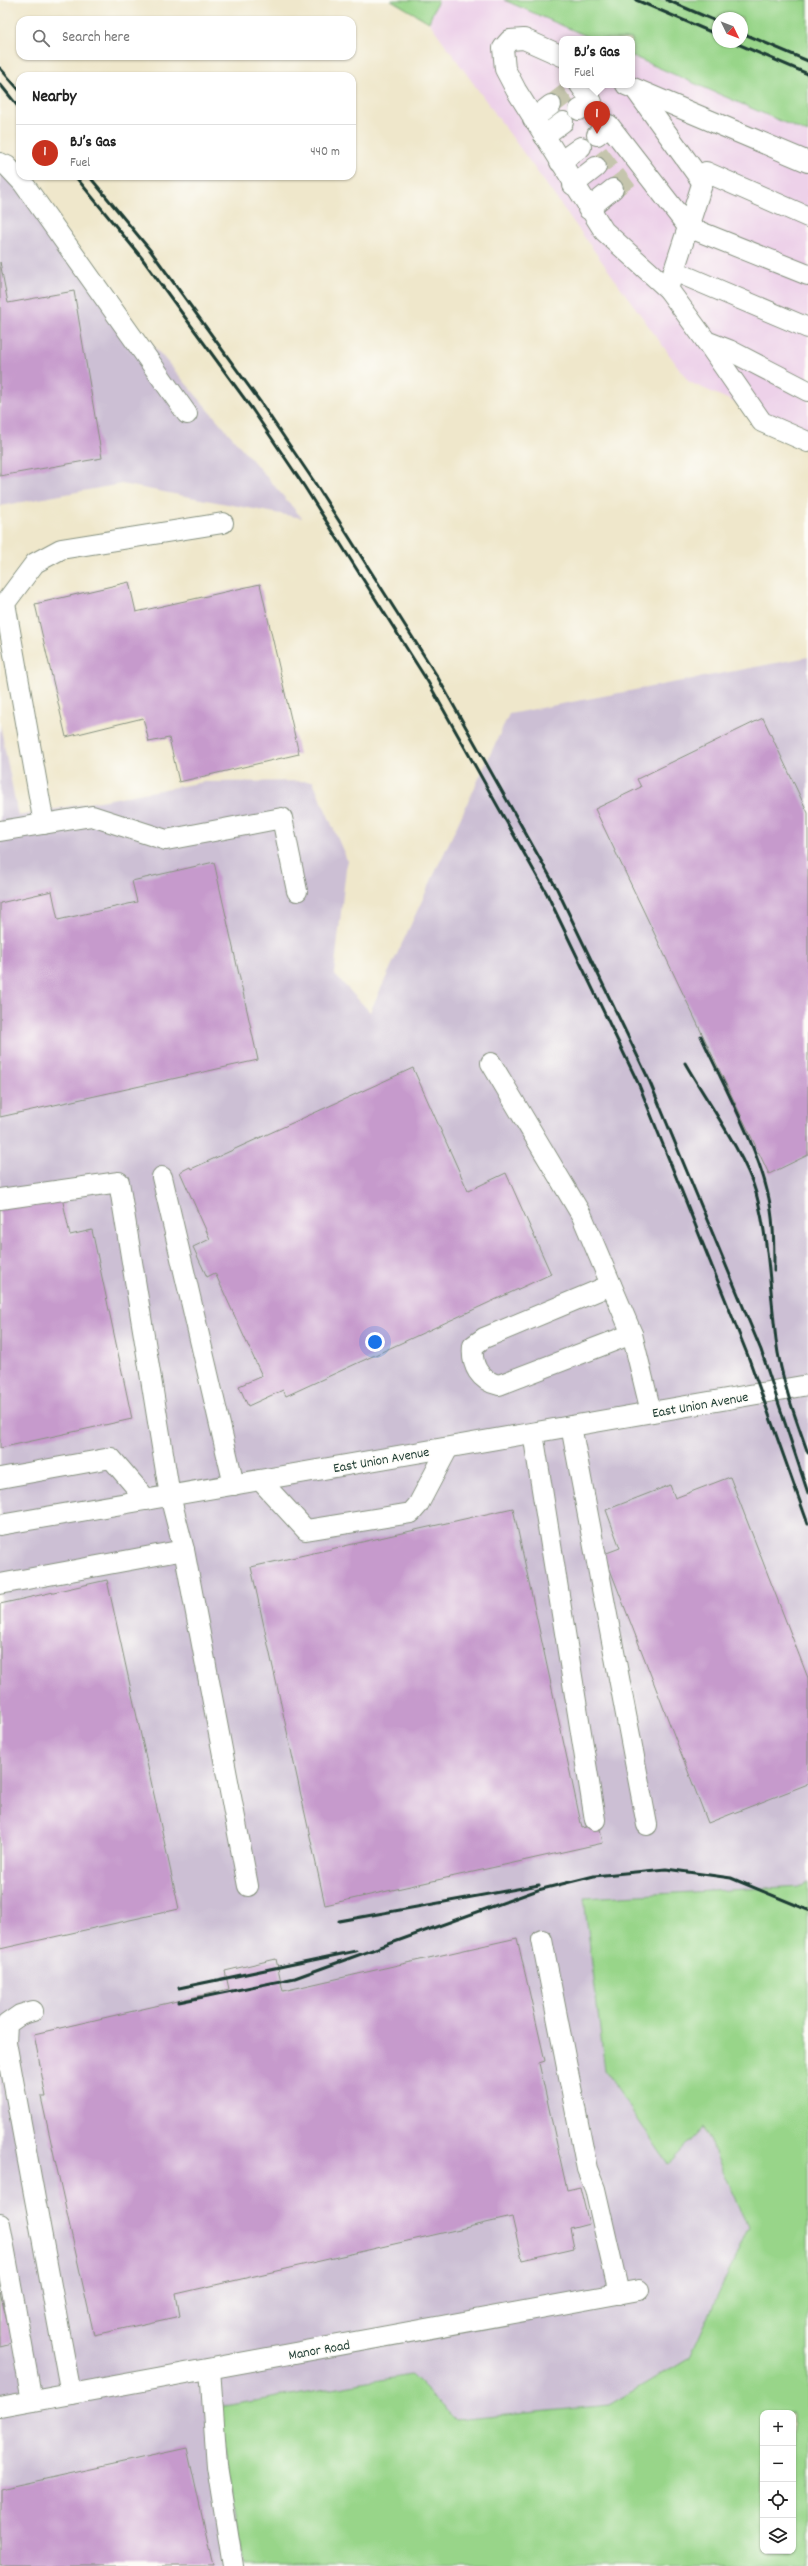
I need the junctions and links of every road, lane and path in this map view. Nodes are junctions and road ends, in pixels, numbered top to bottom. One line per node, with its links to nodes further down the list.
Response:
1 (559, 56): 6 (street)
2 (574, 88): 21 (street)
3 (632, 88): 16 (street)
4 (633, 88): 11 (street)
5 (550, 105): 6 (street)
6 (533, 119): 8 (street)
7 (563, 122): 8 (street)
8 (544, 136): 10 (street)
9 (581, 147): 10 (street)
10 (560, 162): 17 (street)
11 (808, 162)
12 (0, 163): 14 (street)
13 (596, 167): 17 (street)
14 (16, 176)
15 (19, 180): 27 (street)
16 (702, 183): 20 (street); 21 (street)
17 (573, 185): 19 (street)
18 (613, 189): 19 (street)
19 (588, 209): 23 (street)
20 (808, 217)
21 (688, 227): 22 (street); 23 (street)
22 (808, 275)
23 (671, 280): 24 (street); 25 (street)
24 (808, 328)
25 (706, 341): 26 (street); 28 (street)
26 (808, 391)
27 (187, 414)
28 (808, 442)
29 (223, 523): 30 (street)
30 (44, 824): 31 (street); 32 (street)
31 (0, 831)
32 (297, 891)
33 (491, 1063): 36 (street)
34 (162, 1177): 45 (street)
35 (0, 1199): 46 (street)
36 (611, 1285): 37 (street); 37 (street)
37 (632, 1334): 39 (street)
38 (808, 1385): 39 (street, East Union Avenue)
39 (651, 1412): 40 (street, East Union Avenue)
40 (571, 1426): 41 (street, East Union Avenue); 52 (street)
41 (532, 1433): 42 (street, East Union Avenue); 51 (street)
42 (448, 1448): 44 (street, East Union Avenue); 44 (street)
43 (0, 1478): 47 (street)
44 (260, 1480): 45 (street, East Union Avenue)
45 (234, 1485): 46 (street, East Union Avenue)
46 (170, 1496): 47 (street, East Union Avenue); 49 (street)
47 (147, 1500): 48 (street, East Union Avenue)
48 (0, 1525)
49 (184, 1550): 50 (street); 53 (street)
50 (0, 1584)
51 (595, 1820)
52 (647, 1825)
53 (248, 1886)
54 (542, 1940): 58 (street)
55 (33, 2011): 60 (street)
56 (0, 2224): 61 (street)
57 (639, 2290): 58 (street, Manor Road)
58 (619, 2294): 59 (street, Manor Road)
59 (210, 2369): 60 (street, Manor Road); 63 (street)
60 (71, 2394): 61 (street, Manor Road)
61 (32, 2401): 62 (street, Manor Road)
62 (0, 2407)
63 (233, 2566)

